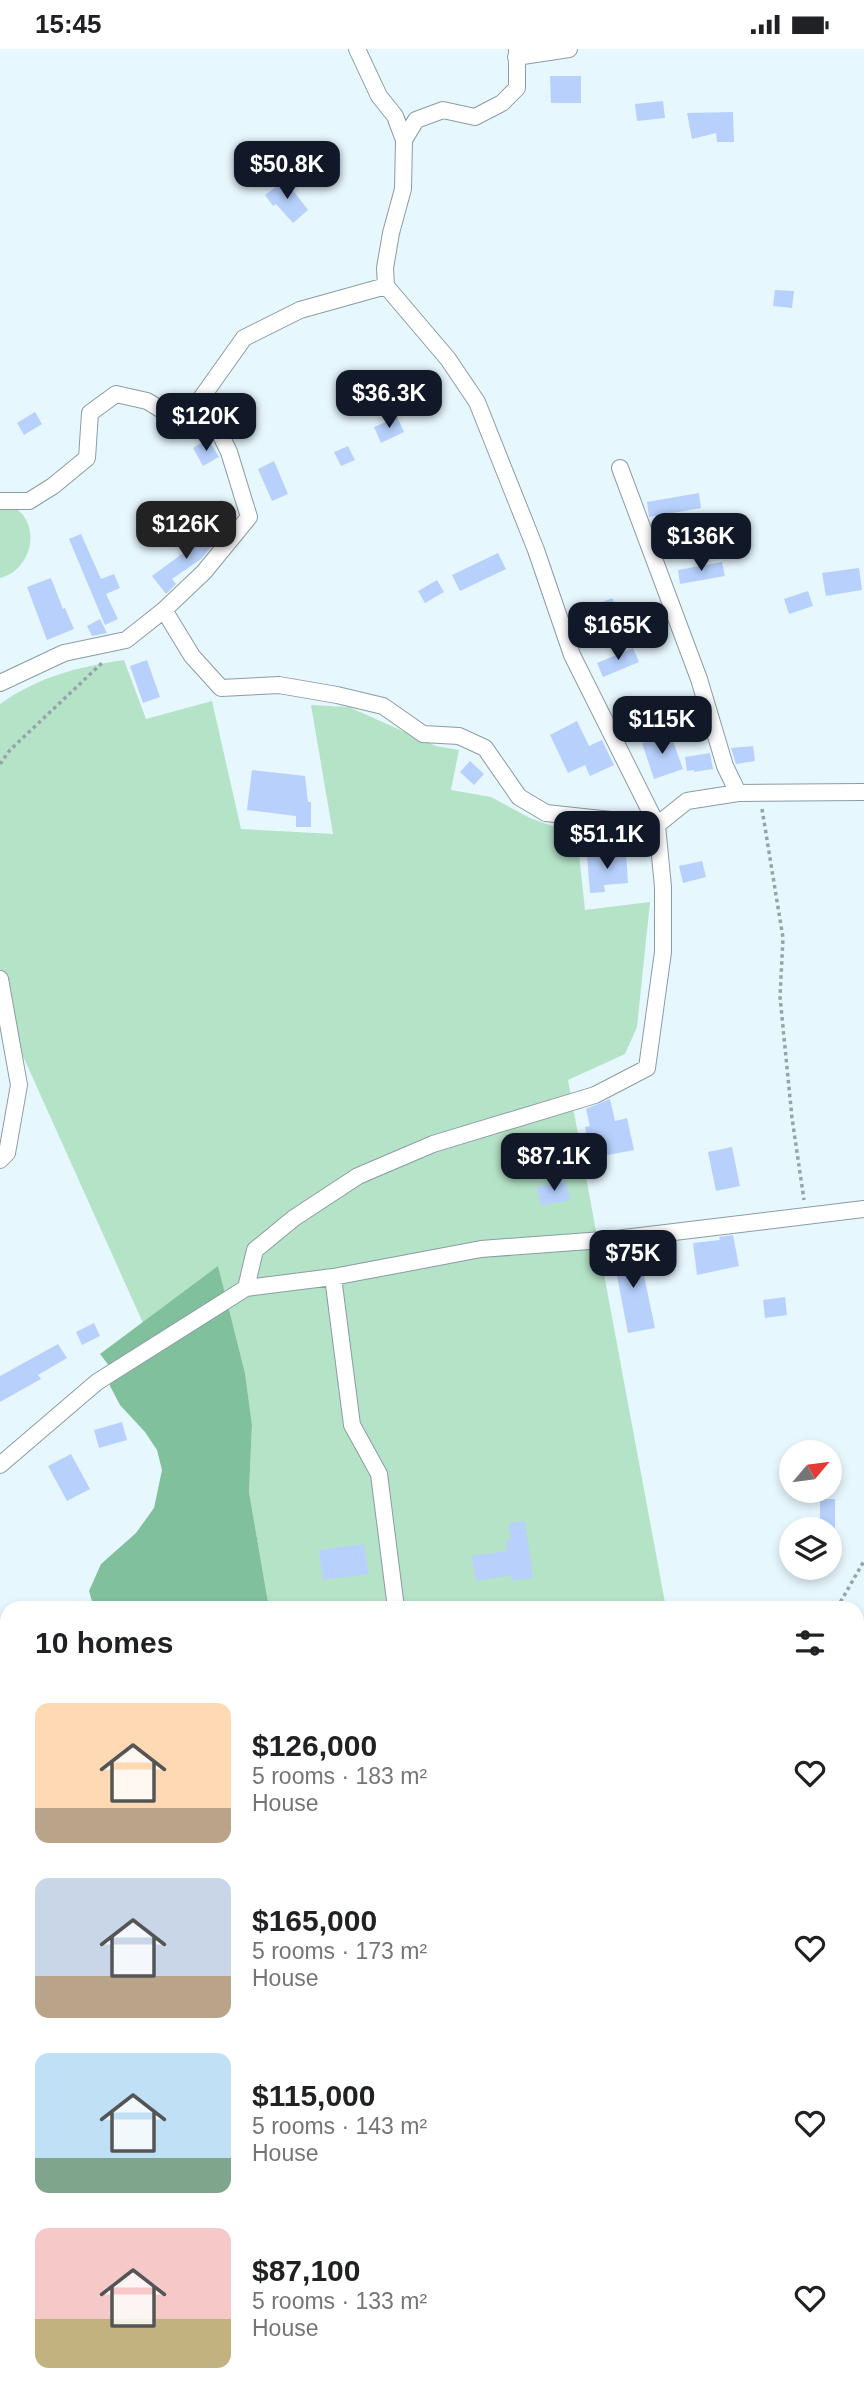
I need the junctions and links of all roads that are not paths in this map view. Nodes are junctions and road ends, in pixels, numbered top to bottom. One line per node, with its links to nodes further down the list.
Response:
1 (357, 49): 4 (street)
2 (569, 49): 3 (street)
3 (517, 53): 4 (street)
4 (404, 140): 5 (street)
5 (386, 286): 6 (street); 13 (street)
6 (202, 397): 8 (street); 9 (street)
7 (620, 468): 12 (street)
8 (0, 501)
9 (164, 610): 10 (street); 13 (street)
10 (0, 683)
11 (864, 792): 12 (street)
12 (738, 793): 13 (street)
13 (657, 825): 18 (street)
14 (0, 979): 15 (street)
15 (0, 1160)
16 (864, 1209): 17 (street)
17 (333, 1277): 18 (street); 20 (street)
18 (246, 1288): 19 (street)
19 (0, 1465)
20 (395, 1601)

